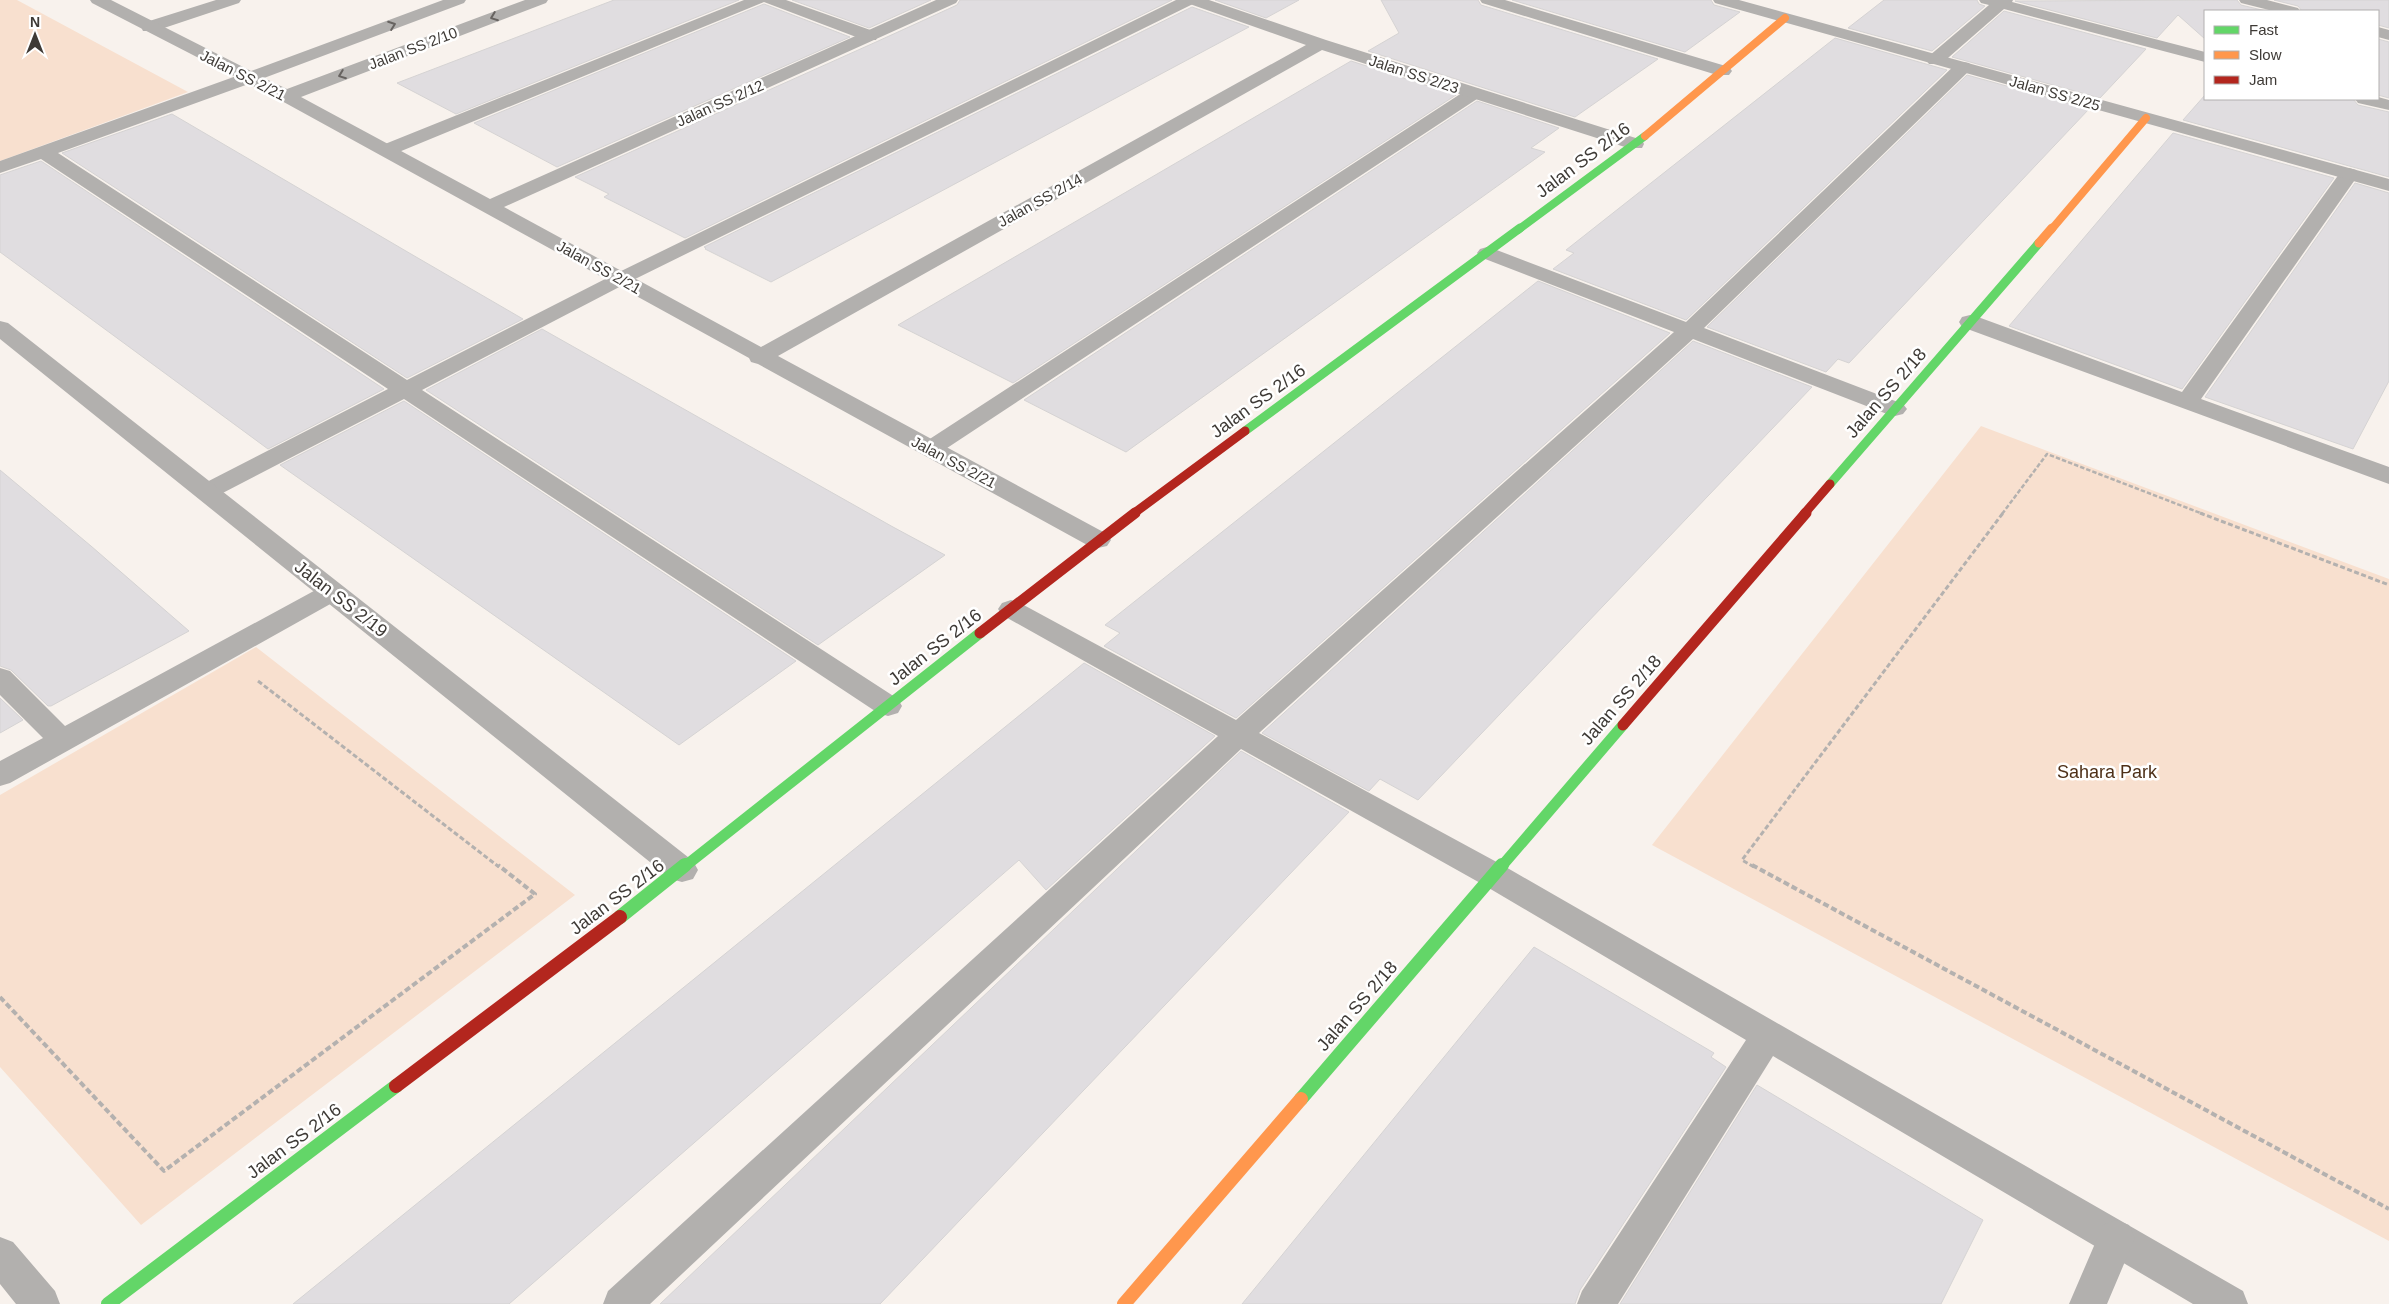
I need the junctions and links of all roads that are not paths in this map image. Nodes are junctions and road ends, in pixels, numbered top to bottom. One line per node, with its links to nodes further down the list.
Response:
1 (98, 0): 16 (street, Jalan SS 2/21)
2 (232, 0): 16 (street)
3 (458, 0): 23 (street, Jalan SS 2/10, one-way to 3)
4 (540, 0): 25 (street, Jalan SS 2/10, one-way to 25)
5 (758, 0): 30 (street)
6 (771, 0): 17 (street)
7 (950, 0): 17 (street, Jalan SS 2/12)
8 (1189, 0): 37 (street)
9 (1194, 0): 18 (street, Jalan SS 2/23)
10 (1488, 0): 22 (street)
11 (1720, 0): 15 (street, Jalan SS 2/25)
12 (2247, 0): 14 (street)
13 (1997, 1): 19 (street); 20 (street)
14 (2288, 10)
15 (1785, 18): 20 (street, Jalan SS 2/25); 22 (street, Jalan SS 2/16)
16 (149, 27): 23 (street, Jalan SS 2/21)
17 (870, 36): 35 (street, Jalan SS 2/12)
18 (1320, 44): 24 (street, Jalan SS 2/23); 41 (street, Jalan SS 2/14)
19 (2204, 57)
20 (1935, 60): 21 (street, Jalan SS 2/25)
21 (1962, 67): 28 (street, Jalan SS 2/25); 40 (street)
22 (1723, 71): 29 (street, Jalan SS 2/16)
23 (248, 78): 25 (street, Jalan SS 2/21); 31 (street, Jalan SS 2/10)
24 (1474, 93): 29 (street, Jalan SS 2/23); 45 (street)
25 (286, 96): 30 (street, Jalan SS 2/21)
26 (2368, 100): 27 (street)
27 (2389, 105)
28 (2146, 118): 33 (street, Jalan SS 2/25); 38 (street, Jalan SS 2/18)
29 (1635, 144): 36 (street, Jalan SS 2/16)
30 (387, 150): 35 (street, Jalan SS 2/21)
31 (42, 151): 32 (street, Jalan SS 2/10); 42 (street)
32 (0, 167)
33 (2349, 174): 34 (street, Jalan SS 2/25); 43 (street)
34 (2389, 185)
35 (490, 206): 37 (street, Jalan SS 2/21)
36 (1487, 253): 40 (street); 48 (street, Jalan SS 2/16)
37 (620, 279): 41 (street, Jalan SS 2/21); 42 (street)
38 (1970, 322): 43 (street); 44 (street, Jalan SS 2/18)
39 (0, 328): 47 (street, Jalan SS 2/19)
40 (1690, 330): 44 (street); 53 (street)
41 (759, 357): 45 (street, Jalan SS 2/21)
42 (406, 389): 47 (street); 52 (street)
43 (2187, 402): 46 (street)
44 (1896, 409): 57 (street, Jalan SS 2/18)
45 (930, 449): 48 (street, Jalan SS 2/21)
46 (2389, 476)
47 (206, 492): 49 (street, Jalan SS 2/19)
48 (1098, 540): 50 (street, Jalan SS 2/16)
49 (332, 592): 54 (street); 56 (street, Jalan SS 2/19)
50 (1011, 609): 52 (street, Jalan SS 2/16); 53 (street)
51 (0, 678): 54 (street)
52 (888, 706): 56 (street, Jalan SS 2/16)
53 (1239, 734): 57 (street); 63 (street)
54 (63, 741): 55 (street)
55 (0, 775)
56 (682, 870): 62 (street, Jalan SS 2/16)
57 (1494, 875): 58 (street); 64 (street, Jalan SS 2/18)
58 (1768, 1035): 59 (street); 65 (street)
59 (2116, 1238): 66 (street); 67 (street)
60 (0, 1255): 61 (street)
61 (41, 1304)
62 (108, 1304)
63 (622, 1304)
64 (1124, 1304)
65 (1596, 1304)
66 (2088, 1304)
67 (2230, 1304)

